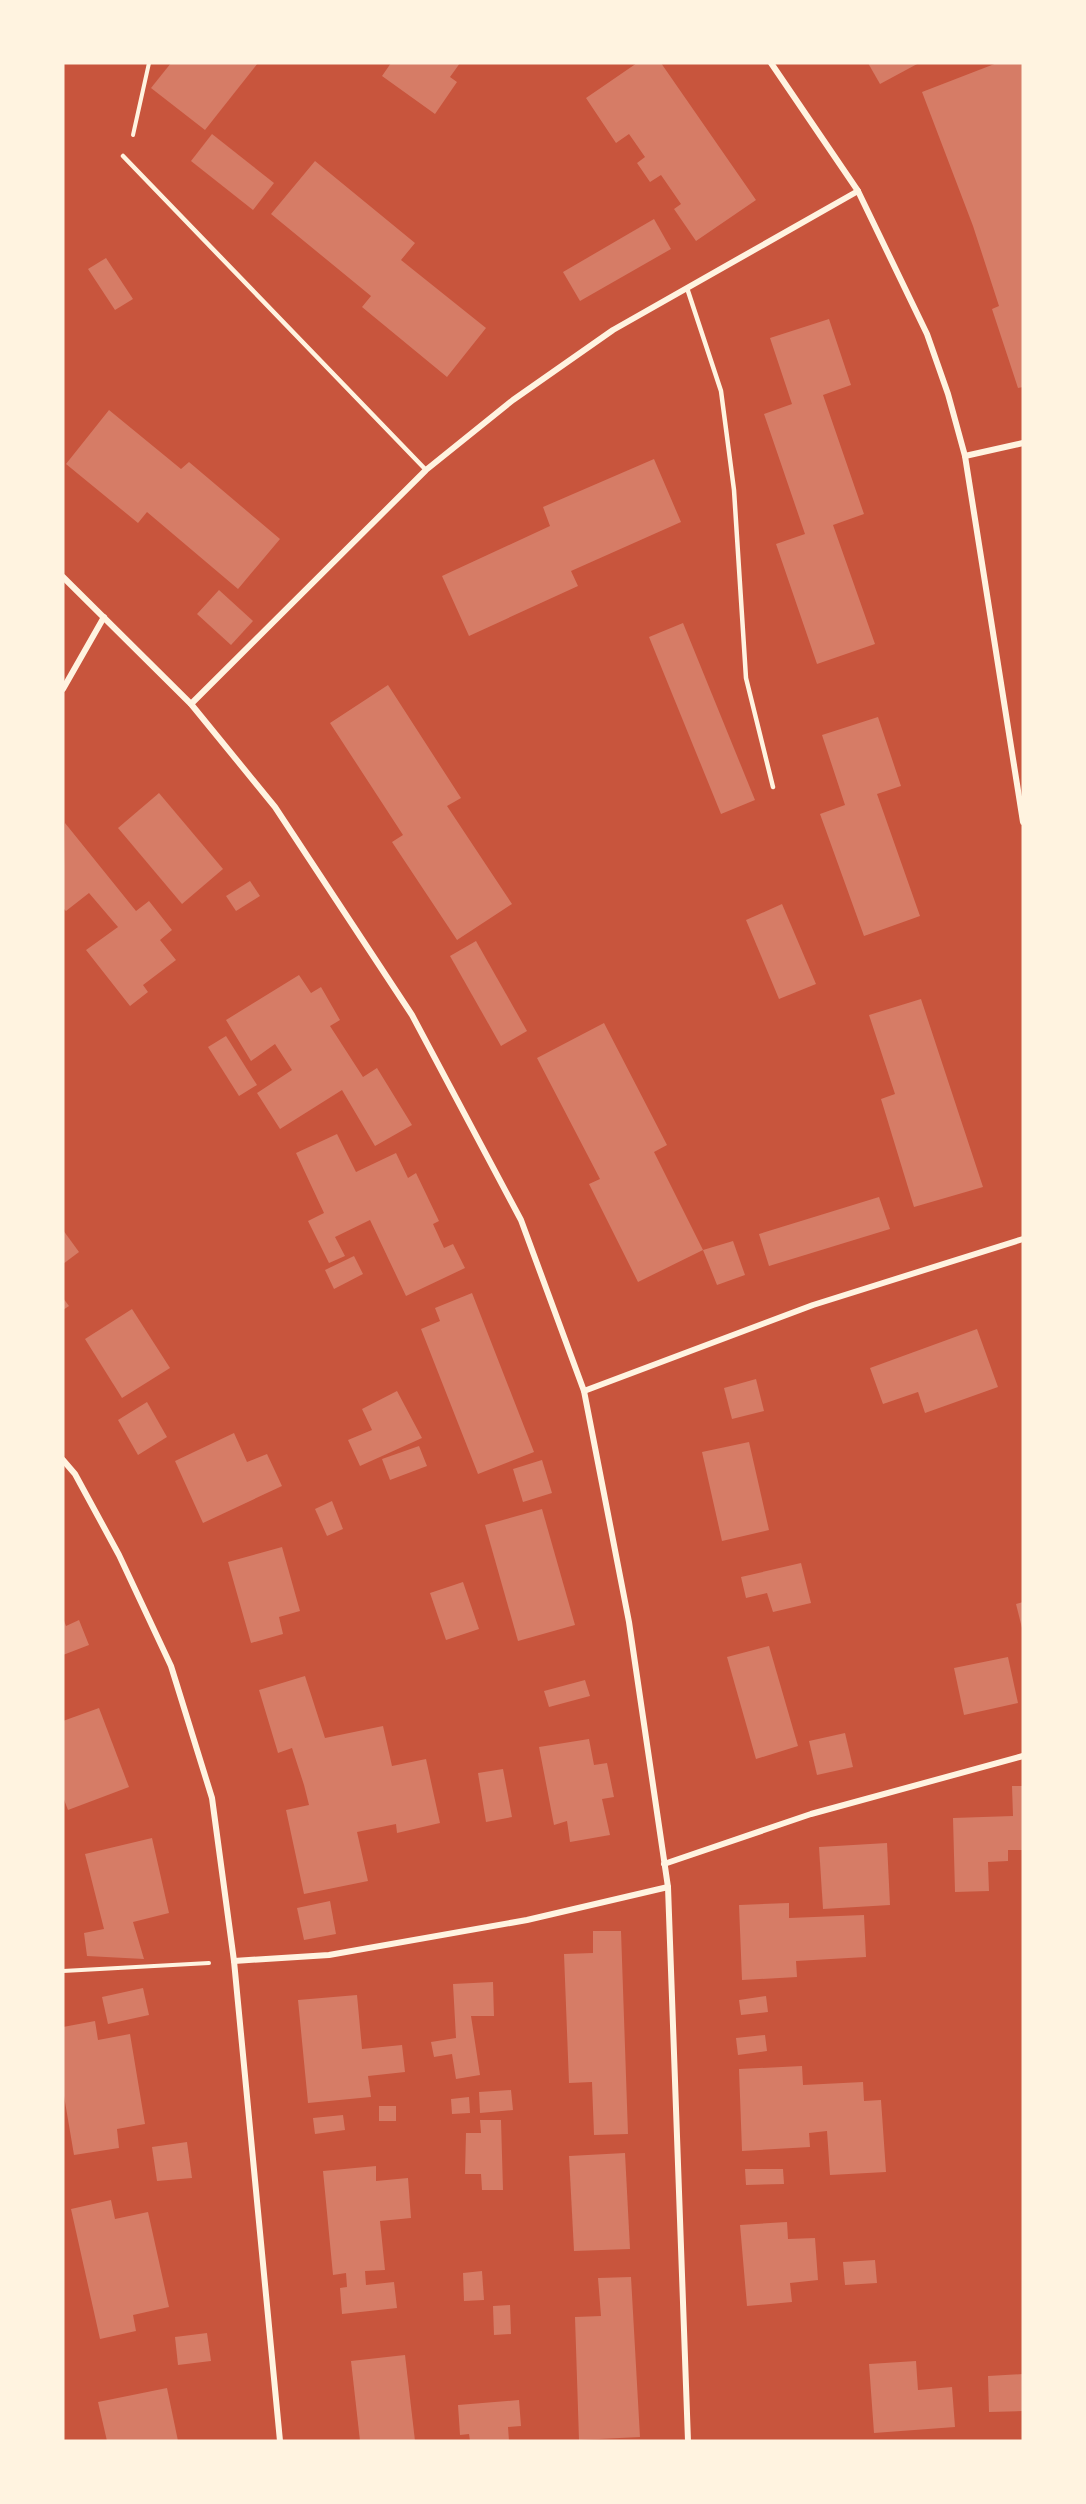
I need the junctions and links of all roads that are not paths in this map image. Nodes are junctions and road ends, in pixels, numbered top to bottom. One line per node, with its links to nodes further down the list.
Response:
1 (771, 63): 3 (street)
2 (123, 156): 7 (lane)
3 (858, 192): 4 (street); 6 (street)
4 (687, 288): 7 (street); 12 (lane)
5 (1023, 443): 6 (street)
6 (964, 456): 13 (street)
7 (426, 470): 11 (street)
8 (63, 577): 9 (street)
9 (104, 616): 10 (street); 11 (street)
10 (63, 689)
11 (191, 704): 15 (street)
12 (773, 788)
13 (1023, 822)
14 (1023, 1239): 15 (street)
15 (584, 1391): 18 (street)
16 (63, 1460): 20 (street)
17 (1023, 1756): 18 (street)
18 (664, 1864): 19 (street)
19 (668, 1887): 20 (street); 22 (street)
20 (234, 1961): 21 (street)
21 (280, 2441)
22 (688, 2441)

